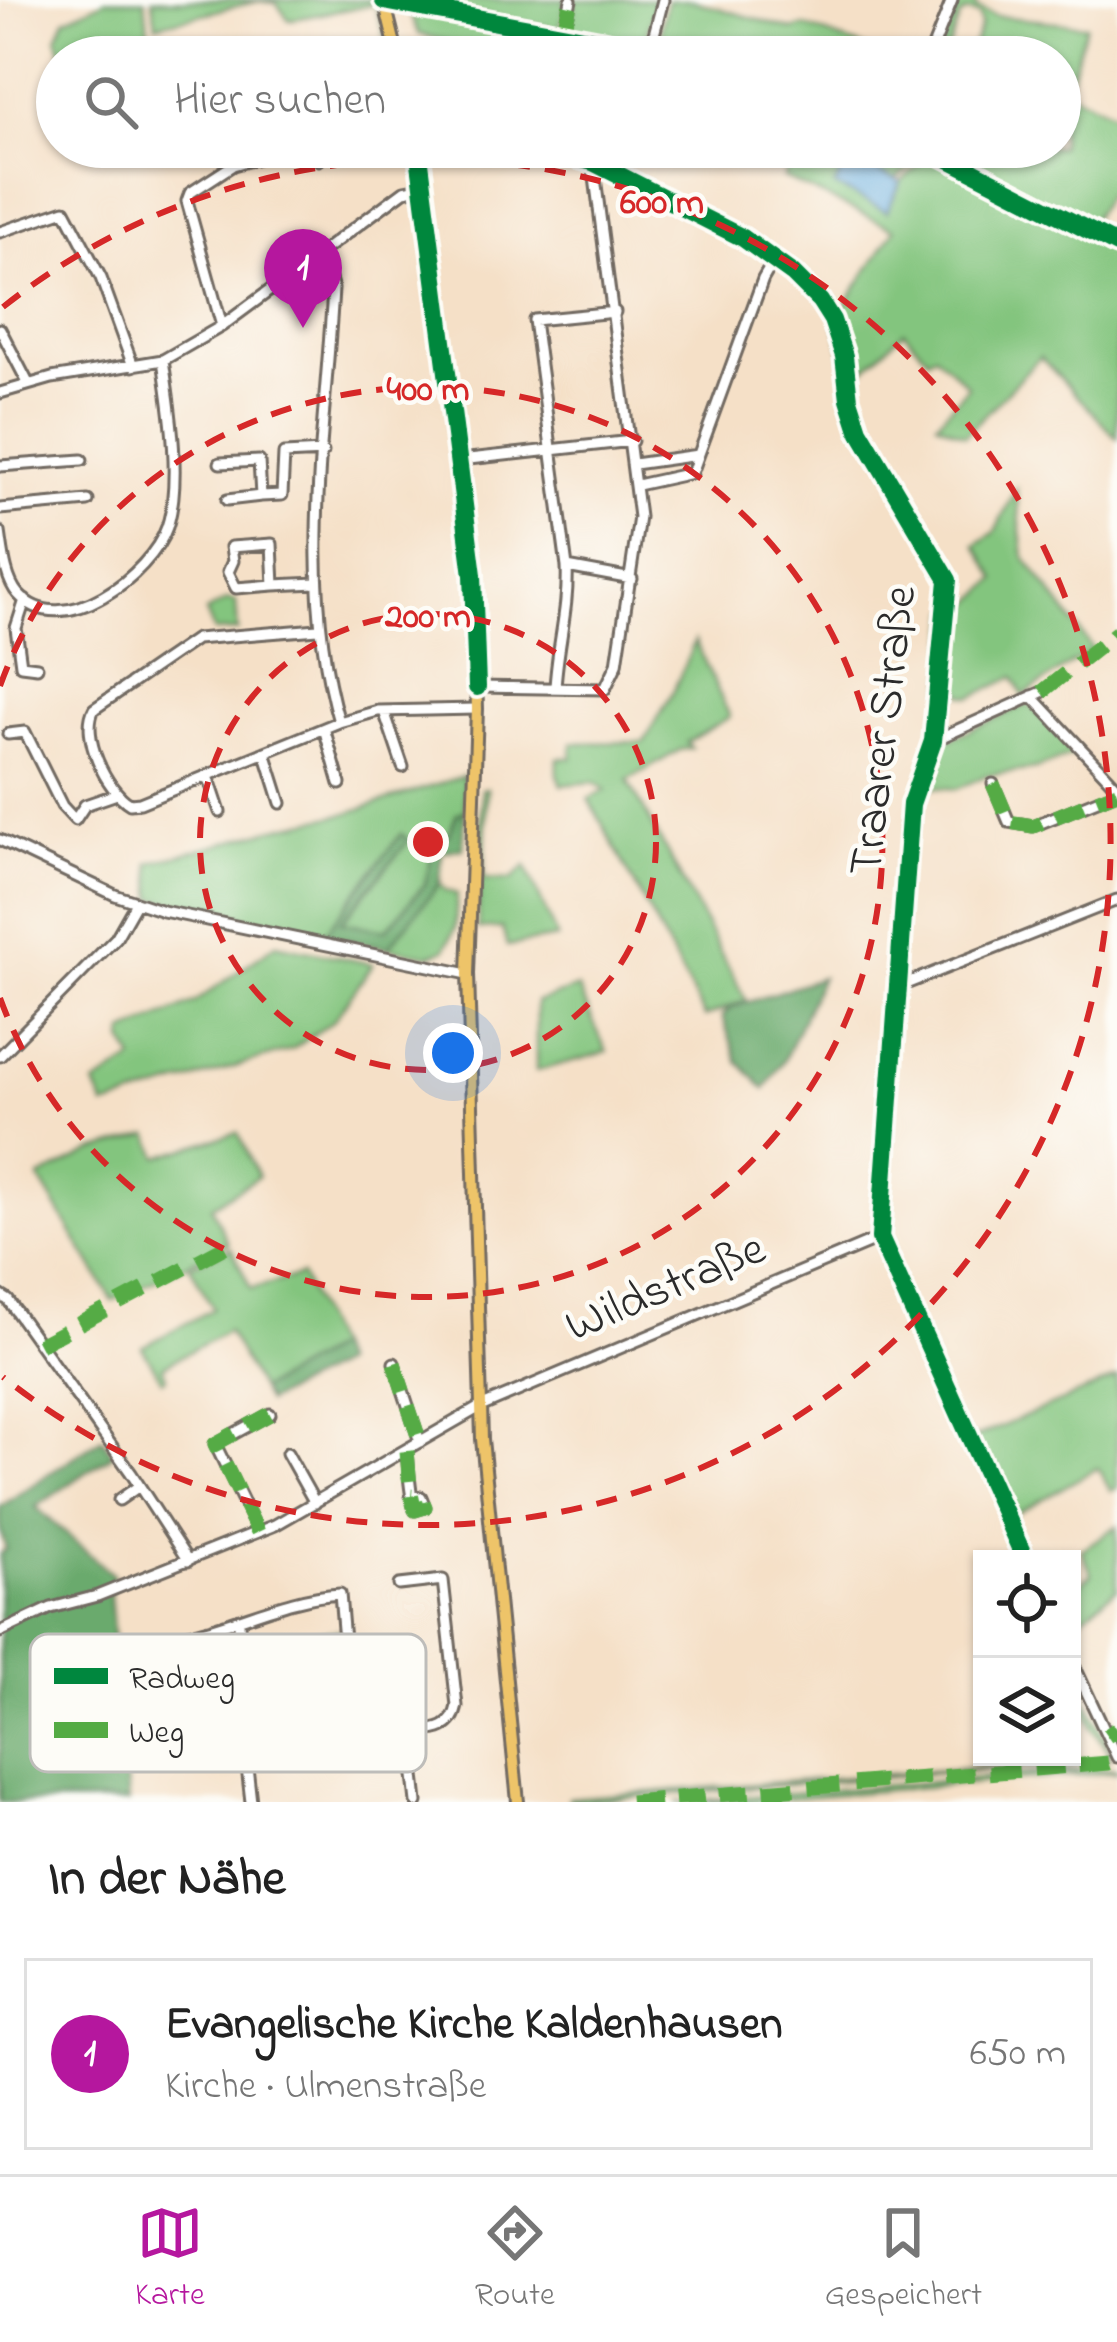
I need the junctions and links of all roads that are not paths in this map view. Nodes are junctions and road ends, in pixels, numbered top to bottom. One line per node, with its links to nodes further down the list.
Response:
1 (571, 0): 5 (street)
2 (663, 0): 8 (street)
3 (952, 0): 9 (street)
4 (384, 1): 5 (street); 6 (main road)
5 (563, 35): 7 (street)
6 (393, 36)
7 (569, 36)
8 (654, 36)
9 (937, 36)
10 (228, 168): 19 (street)
11 (421, 168): 14 (main road)
12 (593, 168): 18 (street)
13 (604, 168): 17 (street, Traarer Straße)
14 (424, 187): 16 (street); 32 (main road)
15 (0, 232): 22 (street)
16 (322, 252): 19 (street); 27 (street)
17 (774, 260): 29 (street); 56 (street, Traarer Straße)
18 (615, 312): 25 (street); 26 (street)
19 (222, 326): 21 (street)
20 (0, 329): 23 (street)
21 (163, 360): 22 (street); 46 (street)
22 (133, 366): 23 (street)
23 (28, 383): 24 (street)
24 (0, 393)
25 (632, 441): 26 (street); 34 (street)
26 (552, 450): 32 (street); 42 (street)
27 (323, 452): 28 (street); 44 (street)
28 (284, 454): 31 (street); 37 (street)
29 (698, 455): 34 (street); 36 (street)
30 (82, 460): 35 (street)
31 (259, 460): 33 (street); 37 (street)
32 (460, 460): 49 (main road)
33 (220, 463)
34 (634, 464): 36 (street)
35 (0, 466)
36 (638, 485): 43 (street)
37 (261, 496): 38 (street)
38 (227, 500)
39 (88, 502): 40 (street)
40 (0, 509)
41 (0, 532): 46 (street)
42 (567, 567): 43 (street); 50 (street)
43 (632, 580): 50 (street)
44 (317, 583): 45 (street); 47 (street)
45 (274, 585): 45 (street)
46 (25, 600): 48 (street)
47 (318, 629): 53 (street); 63 (street)
48 (37, 667)
49 (477, 687): 50 (street); 51 (main road)
50 (555, 688)
51 (477, 709): 52 (street); 69 (main road)
52 (384, 711): 53 (street); 58 (street)
53 (339, 722): 54 (street)
54 (324, 728): 57 (street); 60 (street)
55 (8, 734): 63 (street)
56 (933, 741): 62 (street); 70 (street, Traarer Straße)
57 (265, 752): 59 (street); 64 (street)
58 (403, 767)
59 (208, 776): 63 (street); 65 (street)
60 (340, 784)
61 (993, 784): 62 (street)
62 (1117, 790)
63 (117, 794)
64 (280, 803)
65 (220, 812)
66 (0, 840): 68 (street)
67 (1117, 900): 70 (street)
68 (136, 903): 69 (street); 71 (street)
69 (469, 974): 75 (main road)
70 (898, 987): 72 (street, Traarer Straße)
71 (0, 1056)
72 (880, 1238): 75 (street, Wildstraße); 85 (street)
73 (0, 1295): 80 (street)
74 (394, 1363): 77 (street)
75 (480, 1402): 77 (street, Wildstraße); 102 (main road)
76 (270, 1414): 84 (street)
77 (420, 1442): 78 (street, Wildstraße)
78 (407, 1451): 81 (street); 83 (street, Wildstraße)
79 (287, 1454): 83 (street)
80 (139, 1486): 82 (street); 86 (street)
81 (412, 1496)
82 (118, 1500)
83 (315, 1503): 84 (street, Wildstraße)
84 (258, 1532): 86 (street, Wildstraße)
85 (1021, 1550)
86 (188, 1561): 89 (street, Wildstraße)
87 (399, 1585): 96 (street)
88 (239, 1622): 90 (street); 91 (street); 92 (street)
89 (0, 1632)
90 (199, 1634)
91 (240, 1634)
92 (343, 1634)
93 (1081, 1680): 95 (street)
94 (1117, 1719): 95 (street)
95 (1104, 1729): 97 (street)
96 (426, 1730)
97 (1117, 1757)
98 (248, 1772): 100 (street)
99 (414, 1772): 101 (street)
100 (251, 1802)
101 (417, 1802)
102 (518, 1802)

